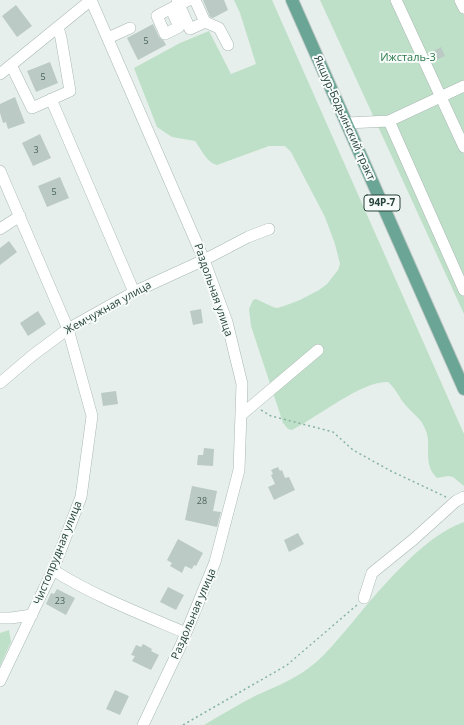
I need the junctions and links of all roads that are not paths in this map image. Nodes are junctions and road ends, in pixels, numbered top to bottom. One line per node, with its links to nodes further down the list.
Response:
1 (91, 0): 10 (street); 12 (street, Раздольная улица)
2 (189, 0): 7 (street)
3 (194, 0): 9 (street)
4 (292, 0): 20 (main road, Якшур-Бодьинский тракт / 94Р-7)
5 (396, 0): 17 (street)
6 (460, 0): 8 (street)
7 (175, 5): 9 (street)
8 (464, 8)
9 (205, 22): 13 (street)
10 (58, 28): 14 (street); 18 (street)
11 (130, 28): 12 (street)
12 (108, 38): 26 (street, Раздольная улица)
13 (228, 46)
14 (11, 65): 15 (street); 18 (street)
15 (0, 74)
16 (464, 86): 17 (street)
17 (441, 96): 19 (street); 21 (street)
18 (51, 100): 28 (street)
19 (390, 121): 20 (street); 27 (street)
20 (346, 123): 32 (main road, Якшур-Бодьинский тракт / 94Р-7)
21 (464, 147)
22 (0, 170): 23 (street, Чистопрудная улица)
23 (20, 216): 24 (street); 29 (street, Чистопрудная улица)
24 (0, 229)
25 (269, 229): 26 (street, Жемчужная улица)
26 (204, 260): 28 (street, Жемчужная улица); 33 (street, Раздольная улица)
27 (464, 290)
28 (134, 292): 29 (street, Жемчужная улица)
29 (68, 329): 31 (street, Жемчужная улица); 35 (street, Чистопрудная улица)
30 (318, 350): 33 (street)
31 (0, 383)
32 (464, 389)
33 (241, 415): 39 (street, Раздольная улица)
34 (460, 499): 36 (street)
35 (53, 570): 37 (street, Чистопрудная улица); 39 (street)
36 (364, 598)
37 (32, 615): 38 (street); 40 (street, Чистопрудная улица)
38 (0, 618)
39 (186, 633): 41 (street, Раздольная улица)
40 (0, 681)
41 (143, 725)

